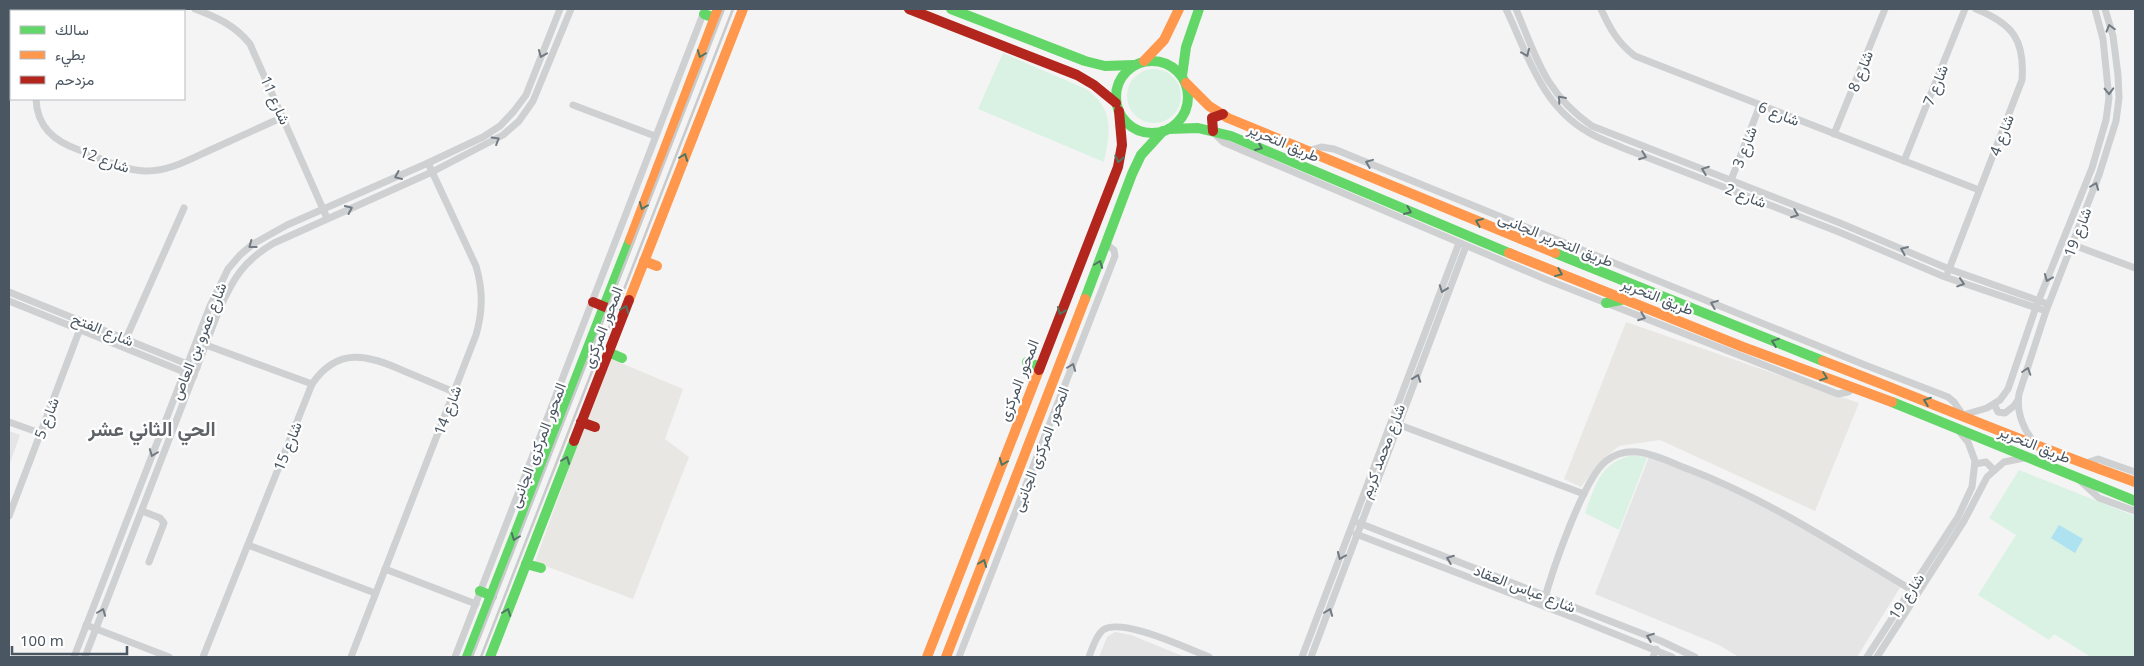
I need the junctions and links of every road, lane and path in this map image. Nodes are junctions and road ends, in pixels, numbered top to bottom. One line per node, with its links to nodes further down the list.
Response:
1 (195, 9): 20 (street, شارع 11)
2 (222, 9): 20 (street)
3 (561, 9): 16 (street); 36 (street, شارع عمرو بن العاص, one-way to 36)
4 (742, 9): 50 (main road, المحور المركزى, one-way to 4)
5 (909, 9): 26 (main road)
6 (951, 9): 21 (main road)
7 (1179, 9): 21 (main road)
8 (1199, 9): 22 (main road)
9 (1516, 9): 17 (street); 29 (street, شارع 2, one-way to 9)
10 (1601, 9): 25 (street, شارع 6)
11 (1886, 9): 32 (street, شارع 8)
12 (1965, 9): 35 (street, شارع 7)
13 (1976, 9): 40 (street, شارع 4)
14 (2095, 9): 46 (street, شارع 19, one-way to 46)
15 (2105, 9): 48 (street, شارع 19, one-way to 15)
16 (570, 10): 37 (street, شارع عمرو بن العاص, one-way to 16)
17 (1507, 10): 29 (street, شارع 2, one-way to 29)
18 (704, 11): 19 (main road); 33 (street, المحور المركزى الجانبى)
19 (717, 13): 61 (main road, المحور المركزى, one-way to 61)
20 (218, 18): 28 (street, شارع 11)
21 (1138, 63): 22 (main road); 26 (main road)
22 (1184, 79): 27 (main road, طريق التحرير); 30 (main road)
23 (36, 100): 28 (street, شارع 12)
24 (573, 105): 33 (street)
25 (1760, 105): 32 (street, شارع 6); 38 (street, شارع 3)
26 (1118, 107): 30 (main road); 76 (main road, المحور المركزى, one-way to 76)
27 (1222, 114): 31 (main road); 34 (main road, طريق التحرير)
28 (283, 117): 42 (street, شارع 11)
29 (1590, 129): 38 (street, شارع 2, one-way to 29); 39 (street, شارع 2, one-way to 39)
30 (1166, 130): 31 (main road, طريق التحرير); 47 (main road)
31 (1213, 132): 44 (main road, طريق التحرير, one-way to 44); 45 (street)
32 (1834, 134): 35 (street, شارع 6)
33 (655, 136): 58 (street, المحور المركزى الجانبى)
34 (1308, 151): 64 (main road, طريق التحرير, one-way to 34); 85 (street, طريق التحرير الجانبى, one-way to 34)
35 (1904, 161): 40 (street, شارع 6)
36 (428, 163): 37 (street, شارع 14); 42 (street, شارع عمرو بن العاص, one-way to 42)
37 (432, 172): 43 (street, شارع عمرو بن العاص, one-way to 37); 82 (street, شارع 14)
38 (1731, 180): 39 (street, شارع 3); 53 (street, شارع 2, one-way to 38)
39 (1728, 188): 54 (street, شارع 2, one-way to 54)
40 (1979, 190): 53 (street, شارع 4)
41 (184, 208): 68 (street)
42 (323, 209): 43 (street, شارع 11); 75 (street, شارع عمرو بن العاص, one-way to 75)
43 (327, 218): 69 (street, شارع عمرو بن العاص)
44 (1442, 226): 45 (main road); 56 (main road, طريق التحرير, one-way to 56)
45 (1424, 228): 49 (street)
46 (2063, 240): 48 (street); 60 (street, شارع 19, one-way to 60)
47 (1106, 244): 118 (main road, one-way to 47); 142 (street, المحور المركزى الجانبى, one-way to 47)
48 (2072, 244): 52 (street); 62 (street, شارع 19)
49 (1463, 245): 59 (street); 88 (street, شارع محمد كريم)
50 (644, 260): 51 (main road); 72 (main road, المحور المركزى, one-way to 50)
51 (657, 266)
52 (2135, 268)
53 (1949, 269): 54 (street, شارع 4); 60 (street, شارع 2)
54 (1946, 277): 60 (street, شارع 2, one-way to 60)
55 (9, 292): 63 (street, شارع الفتح)
56 (1625, 299): 59 (main road); 67 (main road, طريق التحرير)
57 (9, 301): 65 (street, شارع الفتح)
58 (593, 302): 61 (main road); 120 (street, المحور المركزى الجانبى)
59 (1606, 303): 81 (street, one-way to 81)
60 (2038, 304): 62 (street, شارع 2); 84 (street, شارع 19)
61 (604, 307): 122 (main road, المحور المركزى, one-way to 122)
62 (2047, 307): 83 (street, شارع 19, one-way to 62)
63 (83, 321): 65 (street, شارع 5); 68 (street, شارع الفتح)
64 (1723, 322): 66 (main road, طريق التحرير); 67 (main road)
65 (81, 329): 70 (street, شارع الفتح); 91 (street, شارع 5)
66 (1749, 332): 71 (main road); 85 (main road, طريق التحرير, one-way to 66)
67 (1714, 335): 71 (main road, طريق التحرير)
68 (126, 339): 70 (street); 75 (street, شارع الفتح)
69 (206, 345): 77 (street, شارع عمرو بن العاص); 80 (street)
70 (123, 346): 78 (street, شارع الفتح)
71 (1743, 347): 81 (main road, طريق التحرير, one-way to 81)
72 (608, 352): 73 (main road); 87 (main road, المحور المركزى)
73 (622, 358)
74 (1027, 362): 76 (main road)
75 (188, 364): 77 (street, شارع الفتح); 78 (street, شارع عمرو بن العاص)
76 (1040, 367): 116 (main road, المحور المركزى, one-way to 116)
77 (198, 368): 79 (street, شارع عمرو بن العاص)
78 (185, 372): 79 (street, شارع الفتح); 128 (street, شارع عمرو بن العاص, one-way to 128)
79 (194, 376): 102 (street, شارع عمرو بن العاص)
80 (312, 384): 82 (street, شارع 15); 110 (street, شارع 15)
81 (1854, 388): 90 (main road, طريق التحرير)
82 (454, 392): 114 (street, شارع 14)
83 (2018, 400): 84 (street); 92 (street)
84 (1994, 404): 85 (street, شارع 19)
85 (1963, 415): 92 (main road, طريق التحرير)
86 (9, 422): 91 (street)
87 (581, 422): 89 (main road); 112 (main road, المحور المركزى, one-way to 87)
88 (1396, 423): 100 (street); 106 (street, شارع محمد كريم); 107 (street, شارع محمد كريم)
89 (595, 427)
90 (1957, 429): 93 (main road, طريق التحرير); 94 (street, شارع 19)
91 (40, 433): 104 (street, شارع 5)
92 (2040, 448): 95 (main road, طريق التحرير)
93 (2029, 458): 96 (street, شارع 19); 98 (main road, طريق التحرير)
94 (1975, 464): 96 (street); 105 (street, شارع 19)
95 (2083, 464): 97 (street); 99 (main road, طريق التحرير)
96 (1994, 470): 105 (street, شارع 19)
97 (2135, 472)
98 (2076, 477): 101 (main road, طريق التحرير); 103 (street)
99 (2135, 482)
100 (1584, 494): 119 (street); 123 (street)
101 (2135, 500)
102 (142, 511): 111 (street); 129 (street, شارع عمرو بن العاص, one-way to 102)
103 (2135, 511)
104 (9, 516)
105 (1961, 519): 119 (street, شارع 19); 151 (street, شارع 19)
106 (1355, 522): 107 (street, شارع عباس العقاد); 108 (street, شارع محمد كريم)
107 (1362, 525): 109 (street, شارع محمد كريم); 115 (street, شارع عباس العقاد, one-way to 107)
108 (1351, 532): 109 (street, شارع عباس العقاد); 145 (street, شارع محمد كريم, one-way to 145)
109 (1359, 535): 117 (street, شارع عباس العقاد); 146 (street, شارع محمد كريم, one-way to 109)
110 (248, 544): 121 (street); 135 (street, شارع 15)
111 (149, 562)
112 (526, 564): 113 (main road); 139 (main road, المحور المركزى, one-way to 112)
113 (541, 568)
114 (385, 569): 121 (street, شارع 14); 124 (street)
115 (1493, 575): 117 (street); 123 (street, شارع عباس العقاد)
116 (956, 582): 118 (main road); 126 (main road, المحور المركزى)
117 (1490, 585): 125 (street, شارع عباس العقاد)
118 (973, 589): 127 (main road)
119 (1910, 589): 150 (street, شارع 19)
120 (480, 591): 122 (main road); 124 (street, المحور المركزى الجانبى)
121 (376, 594): 136 (street, شارع 14)
122 (492, 596): 138 (main road, المحور المركزى)
123 (1545, 596): 125 (street); 149 (street, شارع عباس العقاد, one-way to 123)
124 (476, 604): 137 (street, المحور المركزى الجانبى)
125 (1543, 605): 130 (street, شارع عباس العقاد)
126 (943, 615): 127 (main road); 140 (main road, المحور المركزى)
127 (960, 621): 141 (main road)
128 (86, 625): 129 (street); 132 (street, شارع عمرو بن العاص)
129 (96, 628): 133 (street, شارع عمرو بن العاص); 134 (street)
130 (1656, 649): 147 (street); 148 (street, شارع عباس العقاد)
131 (1201, 656): 143 (street); 144 (street)
132 (74, 657)
133 (84, 657)
134 (169, 657)
135 (203, 657)
136 (351, 657)
137 (455, 657)
138 (467, 657)
139 (490, 657)
140 (927, 657)
141 (946, 657)
142 (959, 657)
143 (1089, 657)
144 (1209, 657)
145 (1302, 657)
146 (1311, 657)
147 (1653, 657)
148 (1672, 657)
149 (1695, 657)
150 (1867, 657)
151 (1877, 657)

